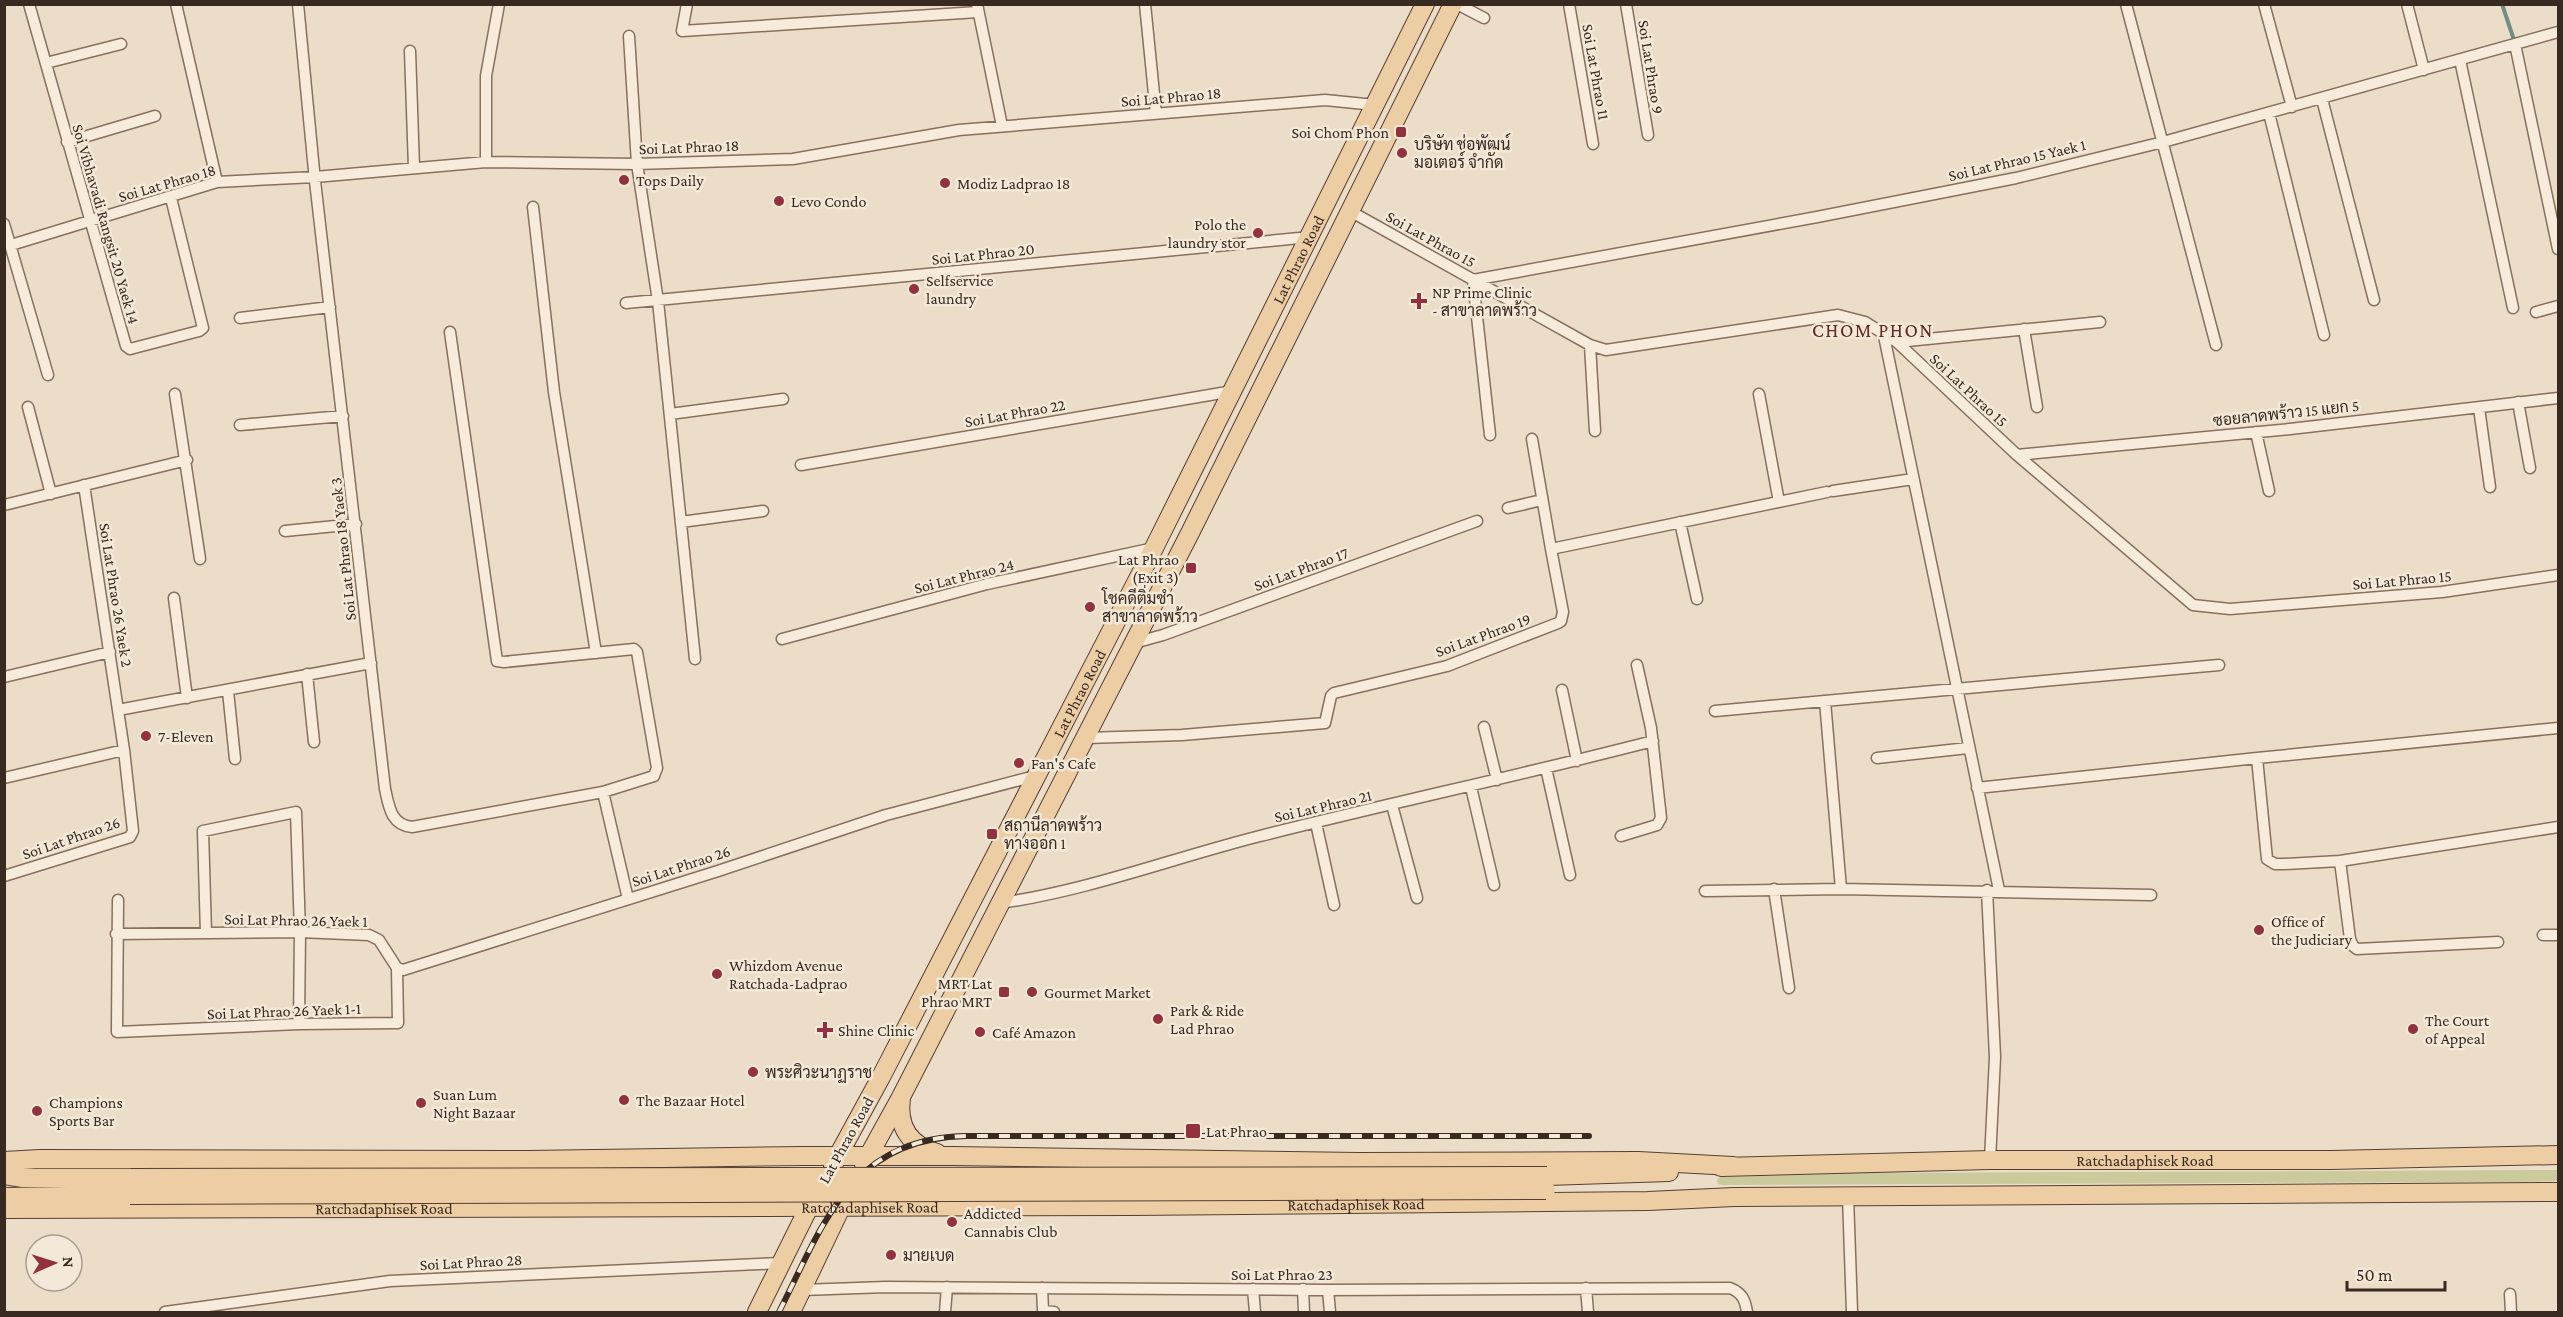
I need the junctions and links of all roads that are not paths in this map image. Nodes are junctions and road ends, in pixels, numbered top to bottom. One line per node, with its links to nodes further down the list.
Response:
1 (29, 4): 22 (street, Soi Vibhavadi Rangsit 20 Yaek 14)
2 (176, 4): 39 (street)
3 (298, 4): 38 (street, Soi Lat Phrao 18 Yaek 3)
4 (500, 4): 35 (street)
5 (687, 4): 14 (street)
6 (1145, 4): 28 (street)
7 (1425, 4): 25 (main road, Lat Phrao Road)
8 (1455, 4): 15 (street); 43 (main road, Lat Phrao Road)
9 (1569, 4): 34 (street, Soi Lat Phrao 11)
10 (1626, 4): 31 (street, Soi Lat Phrao 9)
11 (2126, 4): 33 (street)
12 (2264, 4): 26 (street)
13 (2407, 4): 23 (street)
14 (978, 8): 30 (street)
15 (1484, 18)
16 (2559, 32): 19 (street, Soi Lat Phrao 15 Yaek 1)
17 (629, 36): 36 (street)
18 (121, 44): 22 (street)
19 (2515, 44): 21 (street, Soi Lat Phrao 15 Yaek 1); 49 (street)
20 (410, 51): 37 (street)
21 (2460, 60): 23 (street, Soi Lat Phrao 15 Yaek 1); 56 (street)
22 (46, 63): 32 (street, Soi Vibhavadi Rangsit 20 Yaek 14)
23 (2424, 70): 24 (street, Soi Lat Phrao 15 Yaek 1)
24 (2322, 99): 26 (street, Soi Lat Phrao 15 Yaek 1); 51 (street)
25 (1375, 105): 28 (street, Soi Lat Phrao 18); 41 (main road, Lat Phrao Road)
26 (2292, 107): 27 (street, Soi Lat Phrao 15 Yaek 1)
27 (2269, 113): 33 (street, Soi Lat Phrao 15 Yaek 1); 62 (street)
28 (1156, 114): 30 (street, Soi Lat Phrao 18)
29 (155, 116): 32 (street)
30 (1002, 126): 36 (street, Soi Lat Phrao 18)
31 (1647, 135)
32 (67, 142): 44 (street, Soi Vibhavadi Rangsit 20 Yaek 14)
33 (2163, 142): 50 (street, Soi Lat Phrao 15 Yaek 1); 66 (street)
34 (1593, 144)
35 (486, 162): 36 (street, Soi Lat Phrao 18); 37 (street, Soi Lat Phrao 18)
36 (638, 164): 52 (street)
37 (414, 168): 38 (street, Soi Lat Phrao 18)
38 (315, 177): 39 (street, Soi Lat Phrao 18); 55 (street, Soi Lat Phrao 18 Yaek 3)
39 (217, 182): 40 (street, Soi Lat Phrao 18)
40 (171, 198): 44 (street, Soi Lat Phrao 18); 44 (street, Soi Vibhavadi Rangsit 20 Yaek 14)
41 (1329, 199): 43 (main road); 46 (main road, Lat Phrao Road)
42 (533, 207): 112 (street)
43 (1350, 211): 48 (main road, Lat Phrao Road); 50 (street, Soi Lat Phrao 15)
44 (90, 221): 47 (street, Soi Lat Phrao 18)
45 (4, 224): 47 (street)
46 (1311, 237): 48 (main road); 52 (street, Soi Lat Phrao 20); 68 (main road, Lat Phrao Road)
47 (12, 246): 67 (street)
48 (1331, 249): 110 (main road, Lat Phrao Road)
49 (2559, 249)
50 (1473, 280): 65 (street, Soi Lat Phrao 15); 82 (street)
51 (2374, 300)
52 (658, 301): 53 (street, Soi Lat Phrao 20); 77 (street)
53 (626, 303)
54 (2559, 306): 57 (street)
55 (330, 307): 58 (street); 78 (street, Soi Lat Phrao 18 Yaek 3)
56 (2513, 308)
57 (2536, 312)
58 (240, 318)
59 (2100, 322): 60 (street)
60 (2024, 329): 64 (street); 75 (street)
61 (450, 332): 112 (street)
62 (2324, 335)
63 (1884, 336): 64 (street, Soi Lat Phrao 15); 65 (street, Soi Lat Phrao 15); 88 (street)
64 (1897, 342): 84 (street, Soi Lat Phrao 15)
65 (1590, 345): 80 (street)
66 (2216, 345)
67 (48, 375)
68 (1233, 391): 86 (street, Soi Lat Phrao 22); 103 (main road, Lat Phrao Road)
69 (174, 394): 85 (street)
70 (1759, 394): 94 (street)
71 (2559, 398): 73 (street, ซอยลาดพร้าว 15 แยก 5)
72 (783, 399): 77 (street)
73 (2518, 402): 76 (street, ซอยลาดพร้าว 15 แยก 5); 87 (street)
74 (28, 407): 92 (street)
75 (2037, 407)
76 (2479, 408): 81 (street, ซอยลาดพร้าว 15 แยก 5); 90 (street)
77 (670, 414): 99 (street)
78 (343, 416): 79 (street); 101 (street, Soi Lat Phrao 18 Yaek 3)
79 (240, 426)
80 (1595, 431)
81 (2256, 432): 84 (street, ซอยลาดพร้าว 15 แยก 5); 91 (street)
82 (1490, 435)
83 (1532, 439): 93 (street)
84 (2017, 455): 106 (street, Soi Lat Phrao 15)
85 (187, 460): 89 (street); 105 (street)
86 (801, 465)
87 (2530, 468)
88 (1913, 479): 94 (street); 119 (street)
89 (84, 485): 92 (street); 111 (street, Soi Lat Phrao 26 Yaek 2)
90 (2490, 487)
91 (2269, 491)
92 (51, 494): 95 (street)
93 (1542, 500): 96 (street); 104 (street)
94 (1779, 502): 100 (street)
95 (4, 505)
96 (1508, 508)
97 (764, 511): 99 (street)
98 (1477, 521): 110 (street, Soi Lat Phrao 17)
99 (681, 522): 113 (street)
100 (1680, 522): 104 (street); 108 (street)
101 (356, 524): 102 (street); 114 (street, Soi Lat Phrao 18 Yaek 3)
102 (285, 531)
103 (1154, 548): 109 (street, Soi Lat Phrao 24); 138 (main road, Lat Phrao Road)
104 (1551, 549): 128 (street, Soi Lat Phrao 19)
105 (200, 559)
106 (2559, 575)
107 (174, 598): 122 (street)
108 (1697, 599)
109 (782, 639)
110 (1134, 643): 128 (main road, Lat Phrao Road)
111 (110, 652): 118 (street); 124 (street, Soi Lat Phrao 26 Yaek 2)
112 (596, 653): 143 (street)
113 (695, 658)
114 (371, 663): 117 (street); 143 (street)
115 (1638, 664): 129 (street)
116 (2219, 665): 119 (street)
117 (307, 674): 121 (street); 130 (street)
118 (4, 677)
119 (1956, 689): 123 (street); 131 (street)
120 (1562, 690): 136 (street)
121 (228, 691): 122 (street); 135 (street)
122 (188, 698): 124 (street)
123 (1825, 701): 125 (street); 153 (street)
124 (118, 710): 132 (street, Soi Lat Phrao 26)
125 (1715, 711)
126 (1484, 727): 140 (street)
127 (2559, 728): 134 (street)
128 (1086, 738): 160 (main road, Lat Phrao Road)
129 (1653, 741): 136 (street, Soi Lat Phrao 21); 147 (street)
130 (314, 742)
131 (1968, 748): 133 (street); 142 (street)
132 (124, 750): 139 (street); 150 (street, Soi Lat Phrao 26)
133 (1877, 758)
134 (2257, 758): 142 (street); 148 (street)
135 (235, 759)
136 (1577, 761): 137 (street, Soi Lat Phrao 21)
137 (1546, 768): 140 (street, Soi Lat Phrao 21); 149 (street)
138 (1035, 776): 158 (street, Soi Lat Phrao 26); 173 (main road, Lat Phrao Road)
139 (4, 778)
140 (1497, 780): 141 (street, Soi Lat Phrao 21)
141 (1471, 787): 144 (street, Soi Lat Phrao 21); 151 (street)
142 (1977, 788): 154 (street)
143 (603, 792): 158 (street, Soi Lat Phrao 26)
144 (1392, 805): 145 (street, Soi Lat Phrao 21); 157 (street)
145 (1316, 823): 160 (street, Soi Lat Phrao 21); 161 (street)
146 (2559, 827): 148 (street)
147 (1621, 836)
148 (2340, 861): 167 (street)
149 (1570, 875)
150 (4, 876)
151 (1494, 885)
152 (1774, 889): 153 (street); 155 (street); 169 (street)
153 (1841, 889): 154 (street)
154 (1993, 890): 156 (street); 180 (street)
155 (1705, 891)
156 (2151, 895)
157 (1417, 898)
158 (628, 899): 168 (street)
159 (118, 900): 164 (street)
160 (1001, 903): 171 (main road, Lat Phrao Road)
161 (1334, 905)
162 (300, 932): 163 (street, Soi Lat Phrao 26 Yaek 1); 163 (street); 168 (street, Soi Lat Phrao 26 Yaek 1); 170 (street)
163 (206, 933): 164 (street, Soi Lat Phrao 26 Yaek 1)
164 (116, 934): 170 (street, Soi Lat Phrao 26 Yaek 1-1)
165 (2543, 935): 166 (street)
166 (2559, 935)
167 (2498, 942)
168 (397, 968): 170 (street, Soi Lat Phrao 26 Yaek 1-1)
169 (1789, 988)
170 (299, 1024)
171 (901, 1097): 174 (main road, Lat Phrao Road); 175 (main road)
172 (2559, 1155): 180 (main road, Ratchadaphisek Road)
173 (838, 1156): 174 (main road, Ratchadaphisek Road); 177 (main road, Ratchadaphisek Road); 191 (main road, Lat Phrao Road)
174 (868, 1156): 175 (main road, Ratchadaphisek Road); 194 (main road, Lat Phrao Road)
175 (953, 1156): 178 (main road, Ratchadaphisek Road)
176 (443, 1160): 177 (main road, Ratchadaphisek Road); 181 (main road, Ratchadaphisek Road); 195 (main road)
177 (575, 1160): 193 (main road)
178 (1138, 1160): 179 (main road, Ratchadaphisek Road); 192 (main road)
179 (1240, 1160): 182 (main road, Ratchadaphisek Road); 190 (main road)
180 (1990, 1160): 182 (main road, Ratchadaphisek Road)
181 (4, 1161)
182 (1733, 1166): 184 (main road, Ratchadaphisek Road)
183 (4, 1175): 185 (main road, Ratchadaphisek Road)
184 (1547, 1183): 185 (main road, Ratchadaphisek Road, bridge); 188 (main road, Ratchadaphisek Road)
185 (130, 1187): 187 (main road, Ratchadaphisek Road)
186 (2559, 1192): 189 (main road, Ratchadaphisek Road)
187 (4, 1197)
188 (1734, 1197): 189 (main road, Ratchadaphisek Road); 190 (main road, Ratchadaphisek Road)
189 (1848, 1197): 216 (street)
190 (1246, 1204): 192 (main road, Ratchadaphisek Road)
191 (809, 1206): 193 (main road, Ratchadaphisek Road); 194 (main road, Ratchadaphisek Road); 197 (main road, Lat Phrao Road)
192 (1131, 1206): 194 (main road, Ratchadaphisek Road)
193 (577, 1207): 195 (main road, Ratchadaphisek Road)
194 (841, 1207): 203 (main road, Lat Phrao Road)
195 (443, 1208): 196 (main road, Ratchadaphisek Road)
196 (4, 1209)
197 (781, 1263): 206 (street, Soi Lat Phrao 28); 207 (main road, Lat Phrao Road)
198 (946, 1287): 199 (street, Soi Lat Phrao 23); 203 (street, Soi Lat Phrao 23); 209 (street)
199 (1042, 1288): 201 (street, Soi Lat Phrao 23); 210 (street)
200 (1586, 1288): 204 (street, Soi Lat Phrao 23); 214 (street); 215 (street, Soi Lat Phrao 23)
201 (1253, 1289): 202 (street, Soi Lat Phrao 23); 211 (street)
202 (1303, 1289): 204 (street, Soi Lat Phrao 23); 212 (street)
203 (802, 1290): 208 (main road, Lat Phrao Road)
204 (1328, 1290): 213 (street)
205 (2510, 1294): 217 (street)
206 (165, 1312)
207 (757, 1312)
208 (791, 1312)
209 (945, 1312)
210 (1054, 1312)
211 (1255, 1312)
212 (1304, 1312)
213 (1330, 1312)
214 (1588, 1312)
215 (1747, 1312)
216 (1852, 1312)
217 (2511, 1312)

